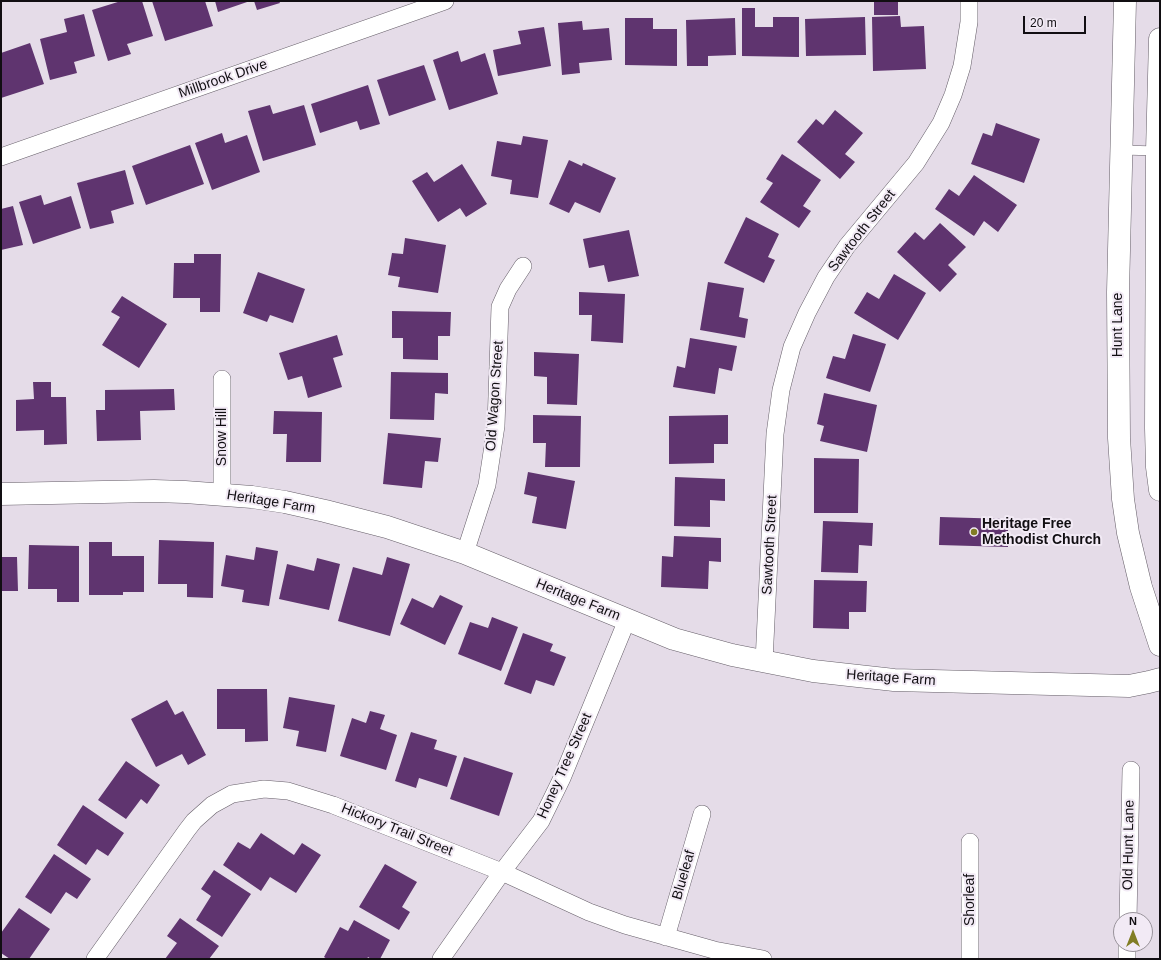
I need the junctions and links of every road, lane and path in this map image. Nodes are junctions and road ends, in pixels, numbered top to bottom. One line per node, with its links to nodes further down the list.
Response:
1 (445, 1): 7 (street, Millbrook Drive)
2 (969, 1): 16 (street, Sawtooth Street)
3 (1125, 1): 5 (street, Hunt Lane)
4 (1160, 40): 6 (street)
5 (1121, 150): 6 (lane); 15 (street, Hunt Lane)
6 (1158, 151): 10 (street)
7 (1, 157)
8 (523, 266): 13 (street, Old Wagon Street)
9 (222, 379): 12 (street, Snow Hill)
10 (1160, 490)
11 (1, 494): 12 (street, Heritage Farm)
12 (222, 494): 13 (street, Heritage Farm)
13 (465, 553): 14 (street, Heritage Farm)
14 (627, 620): 16 (street, Heritage Farm); 21 (street, Honey Tree Street)
15 (1160, 645)
16 (764, 662): 17 (street, Heritage Farm)
17 (1160, 679)
18 (1131, 770): 22 (street, Old Hunt Lane)
19 (702, 814): 23 (street, Blueleaf)
20 (970, 842): 27 (street, Shorleaf)
21 (502, 872): 23 (street, Hickory Trail Street); 24 (street, Hickory Trail Street); 25 (street, Honey Tree Street)
22 (1128, 912)
23 (666, 937): 26 (street, Hickory Trail Street)
24 (95, 959)
25 (441, 959)
26 (763, 959)
27 (970, 959)

